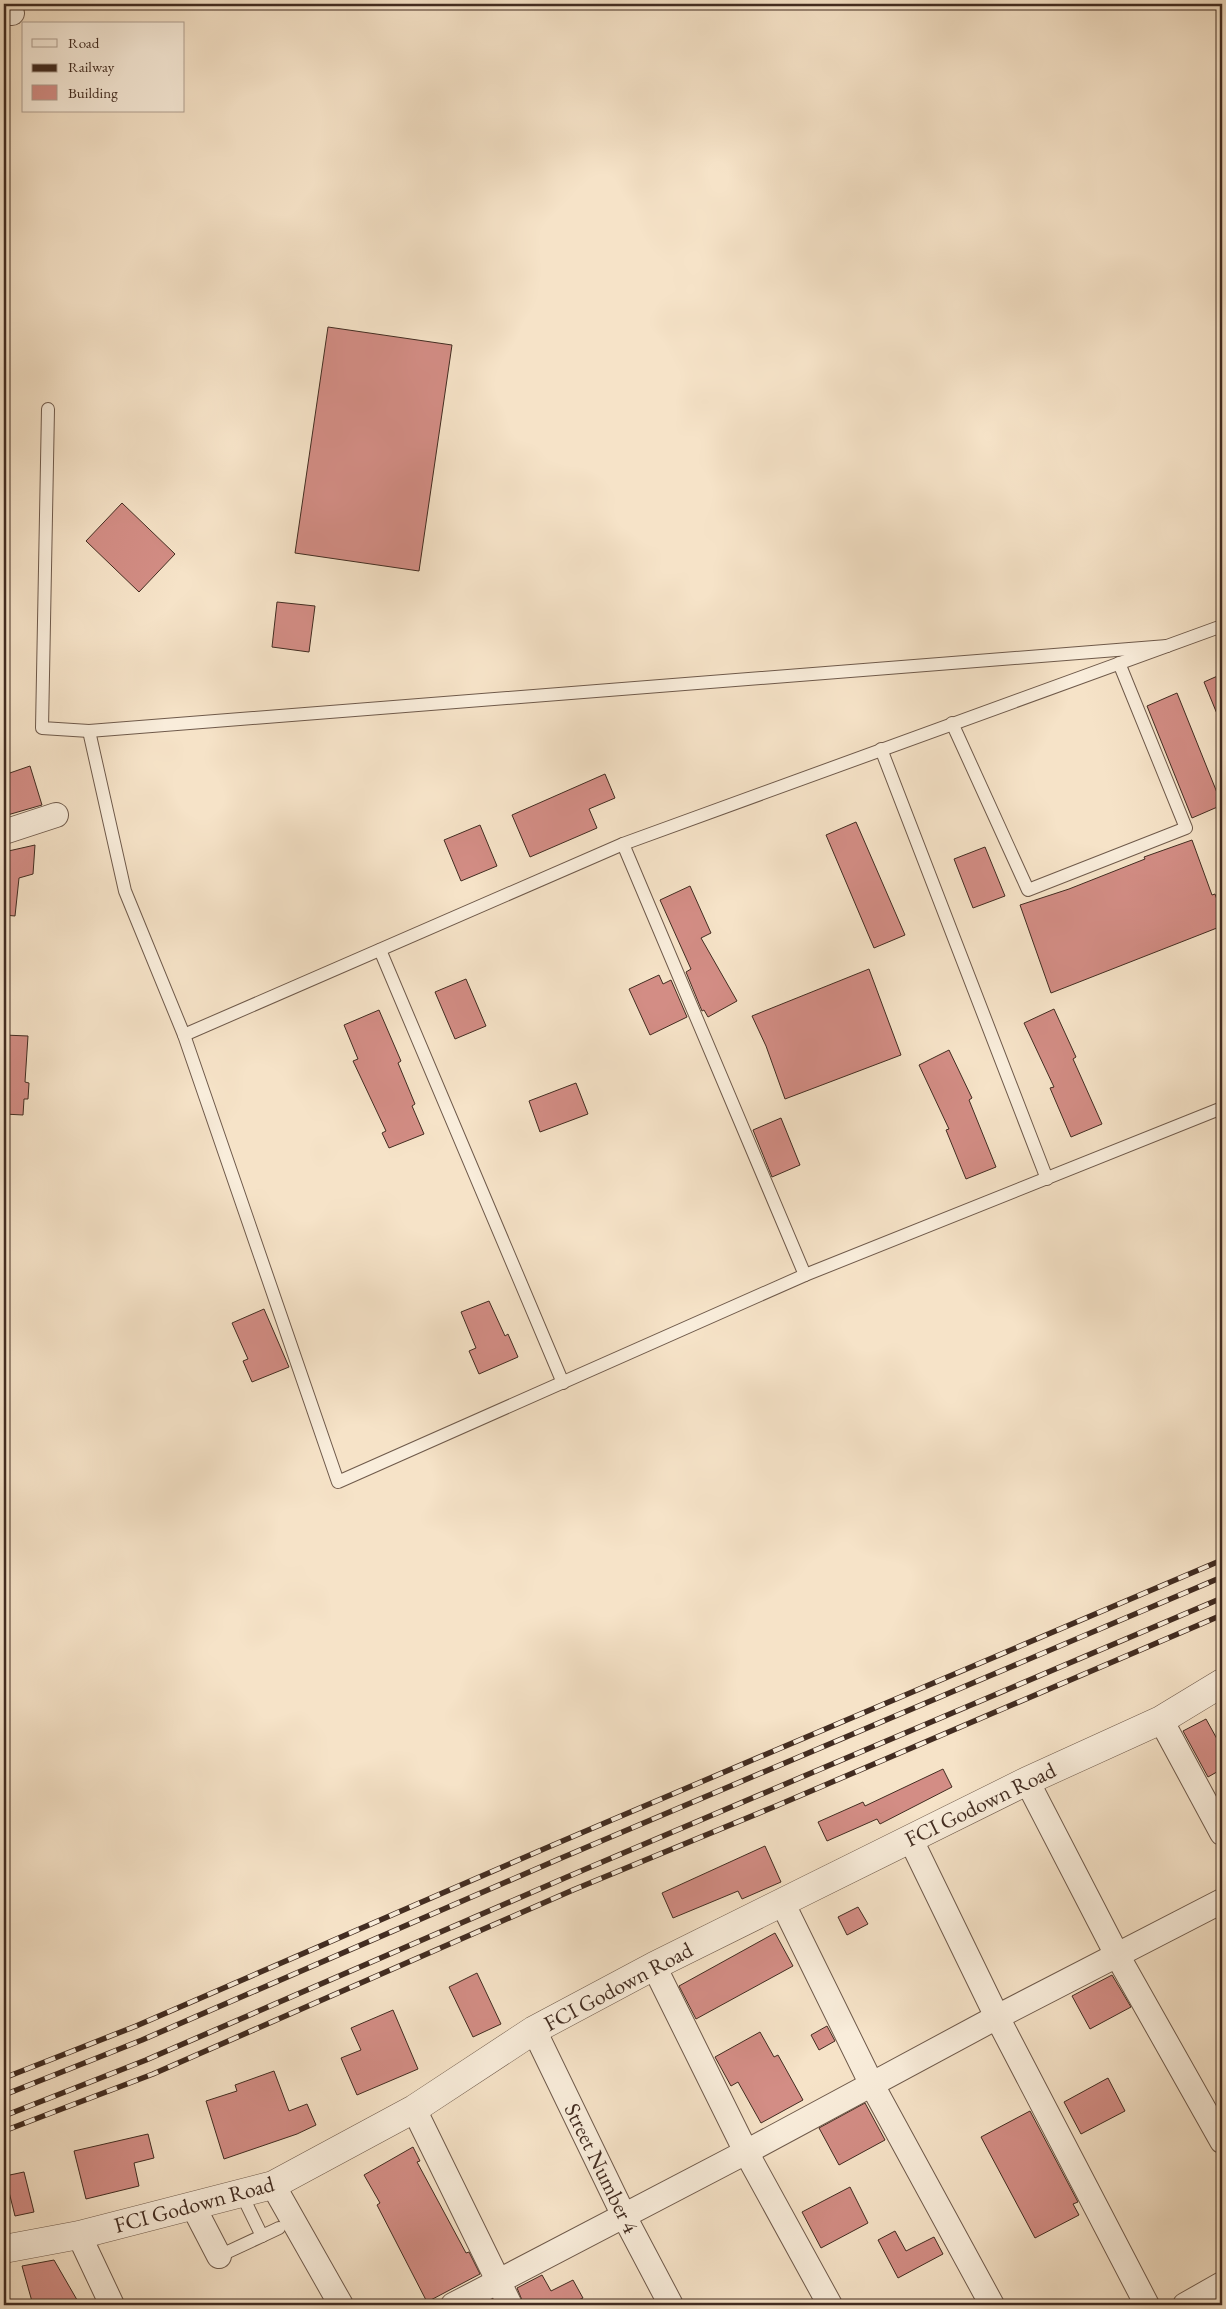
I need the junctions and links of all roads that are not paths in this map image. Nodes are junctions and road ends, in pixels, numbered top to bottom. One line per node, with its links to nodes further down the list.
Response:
1 (48, 409): 6 (lane)
2 (1222, 626): 3 (lane)
3 (1167, 646): 4 (lane); 6 (lane)
4 (1119, 663): 5 (lane); 5 (lane)
5 (952, 723): 7 (lane)
6 (89, 730): 12 (lane)
7 (881, 749): 10 (lane); 14 (lane)
8 (56, 815): 9 (street)
9 (4, 832)
10 (623, 844): 11 (lane); 15 (lane)
11 (380, 950): 12 (lane); 16 (lane)
12 (184, 1035): 16 (lane)
13 (1222, 1108): 14 (lane)
14 (1047, 1179): 15 (lane)
15 (805, 1275): 16 (lane)
16 (563, 1383)
17 (1222, 1683): 18 (street, FCI Godown Road)
18 (1161, 1720): 19 (street, FCI Godown Road); 20 (street)
19 (1026, 1781): 21 (street, FCI Godown Road); 24 (street)
20 (1222, 1833)
21 (910, 1838): 23 (street, FCI Godown Road); 26 (street)
22 (1222, 1901): 24 (street)
23 (782, 1902): 25 (street, FCI Godown Road); 28 (street)
24 (1117, 1955): 26 (street); 30 (street)
25 (654, 1966): 27 (street, FCI Godown Road); 31 (street)
26 (997, 2017): 28 (street); 50 (street)
27 (534, 2030): 29 (street, FCI Godown Road); 35 (street, Street Number 4)
28 (871, 2083): 31 (street); 49 (street)
29 (414, 2109): 32 (street, FCI Godown Road); 41 (street)
30 (1222, 2141)
31 (746, 2152): 35 (street); 48 (street)
32 (274, 2185): 33 (street, FCI Godown Road); 44 (street)
33 (241, 2193): 34 (street, FCI Godown Road); 38 (lane)
34 (193, 2206): 37 (street, FCI Godown Road); 40 (street)
35 (624, 2216): 41 (street); 47 (street, Street Number 4)
36 (279, 2228): 38 (lane)
37 (79, 2235): 39 (street, FCI Godown Road); 43 (street)
38 (262, 2236): 40 (lane)
39 (4, 2249)
40 (219, 2256)
41 (498, 2283): 45 (street); 46 (street)
42 (1222, 2284): 51 (street)
43 (112, 2305)
44 (341, 2305)
45 (453, 2305)
46 (510, 2305)
47 (671, 2305)
48 (830, 2305)
49 (992, 2305)
50 (1147, 2305)
51 (1185, 2305)

